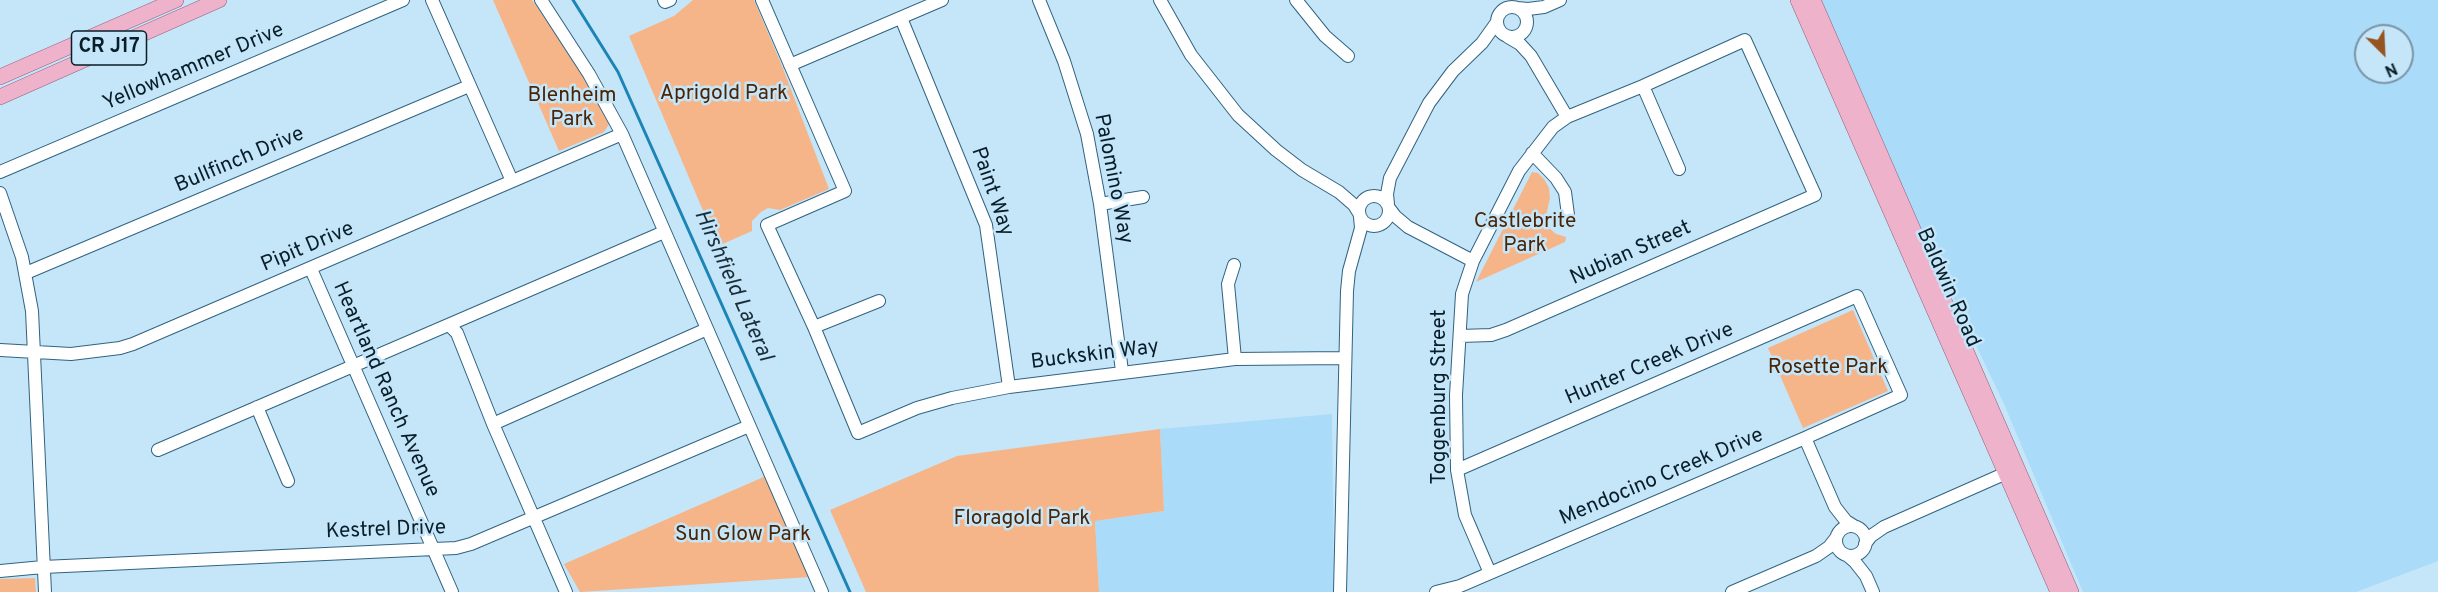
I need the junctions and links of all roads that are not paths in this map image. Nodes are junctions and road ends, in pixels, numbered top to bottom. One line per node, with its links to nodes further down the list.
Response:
1 (176, 0): 25 (main road, CR J17)
2 (219, 0): 28 (main road, CR J17)
3 (402, 0): 33 (street, Yellowhammer Drive)
4 (432, 0): 26 (street)
5 (540, 0): 30 (street)
6 (762, 0): 24 (street)
7 (942, 0): 17 (street)
8 (1039, 0): 41 (street, Palomino Way)
9 (1160, 0): 37 (street)
10 (1296, 0): 22 (street)
11 (1499, 0): 18 (street)
12 (1560, 0): 16 (street)
13 (1798, 0): 72 (main road, Baldwin Road)
14 (1813, 0): 72 (main road, Baldwin Road)
15 (1513, 5): 16 (street); 18 (street); 19 (street)
16 (1545, 7): 19 (street)
17 (901, 18): 24 (street); 65 (street, Paint Way)
18 (1497, 19): 20 (street); 21 (street)
19 (1526, 28): 20 (street); 23 (street)
20 (1507, 37): 21 (street); 23 (street)
21 (1482, 43): 34 (street)
22 (1348, 56)
23 (1531, 56): 29 (street)
24 (790, 65): 56 (street)
25 (0, 77)
26 (469, 86): 35 (street); 52 (street, Bullfinch Drive)
27 (1643, 86): 29 (street, Toggenburg Street); 32 (street); 38 (street, Toggenburg Street)
28 (0, 97)
29 (1567, 117): 31 (street, Toggenburg Street)
30 (622, 134): 35 (street, Pipit Drive); 47 (street)
31 (1532, 153): 44 (street); 49 (street, Toggenburg Street)
32 (1679, 169)
33 (0, 172)
34 (1390, 178): 40 (street); 42 (street)
35 (512, 181): 51 (street, Pipit Drive)
36 (0, 192): 52 (street)
37 (1338, 192): 40 (street); 43 (street)
38 (1815, 195): 58 (street, Nubian Street)
39 (1143, 197): 41 (street)
40 (1368, 197): 42 (street); 43 (street)
41 (1100, 204): 64 (street, Palomino Way)
42 (1389, 206): 45 (street); 46 (street)
43 (1359, 215): 45 (street); 48 (street)
44 (1568, 215)
45 (1380, 225): 46 (street); 48 (street)
46 (1408, 228): 49 (street)
47 (664, 232): 55 (street); 57 (street)
48 (1356, 246): 61 (street)
49 (1473, 261): 58 (street, Toggenburg Street)
50 (1234, 265): 62 (street)
51 (311, 269): 60 (street, Pipit Drive); 63 (street, Heartland Ranch Avenue)
52 (26, 273): 60 (street)
53 (1857, 296): 69 (street, Mendocino Creek Drive); 71 (street, Hunter Creek Drive)
54 (879, 301): 56 (street)
55 (450, 326): 63 (street); 67 (street)
56 (814, 327): 65 (street, Buckskin Way)
57 (706, 329): 67 (street); 68 (street)
58 (1460, 336): 71 (street, Toggenburg Street)
59 (0, 350): 60 (street, Pipit Drive)
60 (35, 353): 83 (street)
61 (1344, 358): 62 (street, Buckskin Way); 91 (street)
62 (1235, 359): 64 (street, Buckskin Way)
63 (353, 366): 66 (street); 80 (street, Heartland Ranch Avenue)
64 (1122, 371): 65 (street, Buckskin Way)
65 (1009, 387)
66 (257, 407): 70 (street); 73 (street)
67 (493, 424): 75 (street)
68 (749, 426): 75 (street, Kestrel Drive); 90 (street)
69 (1805, 438): 74 (street); 85 (street, Mendocino Creek Drive)
70 (158, 450)
71 (1457, 470): 85 (street, Toggenburg Street)
72 (2011, 471): 77 (street); 95 (main road, Baldwin Road); 96 (main road, Baldwin Road)
73 (288, 481)
74 (1835, 507): 76 (street); 78 (street)
75 (534, 517): 80 (street, Kestrel Drive); 89 (street)
76 (1856, 527): 77 (street); 78 (street); 79 (street)
77 (1884, 527): 79 (street)
78 (1837, 536): 81 (street); 82 (street)
79 (1865, 546): 81 (street); 86 (street)
80 (433, 547): 83 (street, Kestrel Drive); 88 (street, Heartland Ranch Avenue)
81 (1845, 555): 82 (street); 86 (street)
82 (1816, 556): 93 (street)
83 (43, 567): 84 (street, Kestrel Drive); 87 (street)
84 (0, 571)
85 (1490, 573): 92 (street, Mendocino Creek Drive)
86 (1866, 576): 94 (street)
87 (45, 592)
88 (452, 592)
89 (566, 592)
90 (822, 592)
91 (1340, 592)
92 (1437, 592)
93 (1732, 592)
94 (1873, 592)
95 (2058, 592)
96 (2071, 592)

